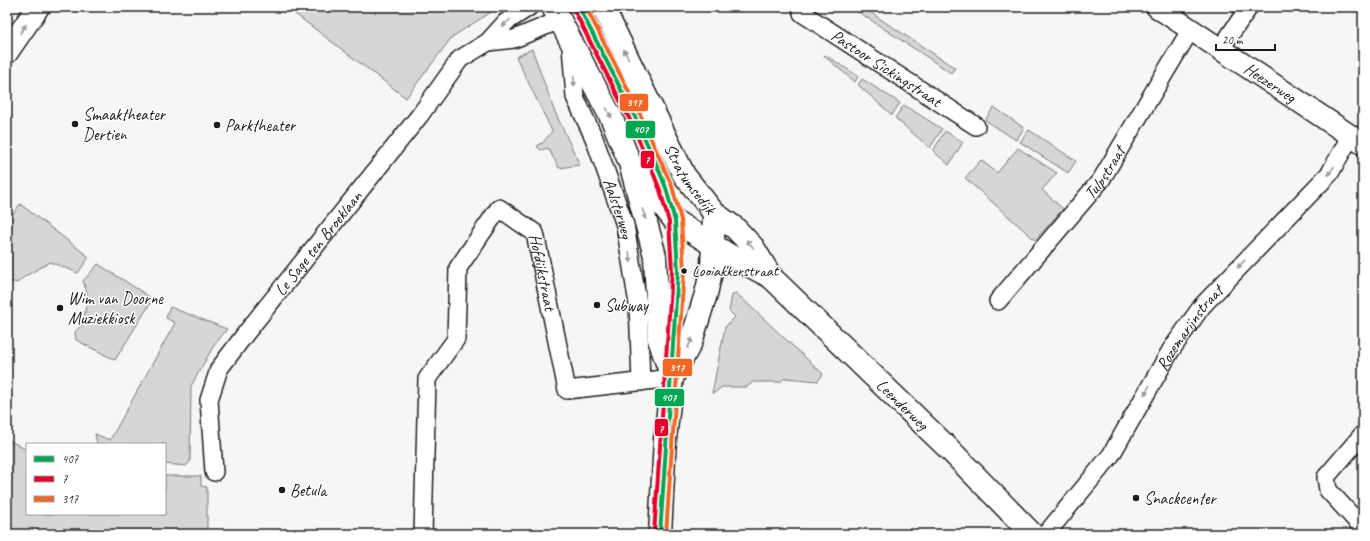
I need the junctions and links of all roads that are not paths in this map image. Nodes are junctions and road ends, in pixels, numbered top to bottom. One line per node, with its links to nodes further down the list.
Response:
1 (38, 7): 12 (main road, one-way to 1)
2 (529, 7): 9 (street, Le Sage ten Broeklaan, one-way to 9)
3 (603, 7): 16 (main road, Stratumsedijk, one-way to 3)
4 (806, 7): 13 (street, Pastoor Sickingstraat)
5 (1157, 7): 8 (street, Heezerweg)
6 (1249, 7): 11 (street)
7 (556, 13): 9 (street, Le Sage ten Broeklaan); 10 (main road)
8 (1192, 29): 11 (street, Heezerweg); 19 (street, Tulpstraat)
9 (488, 42): 23 (street, Le Sage ten Broeklaan)
10 (571, 42): 15 (main road, one-way to 15); 21 (street, Aalsterweg, one-way to 21)
11 (1221, 48): 14 (street, Heezerweg)
12 (7, 52)
13 (976, 126)
14 (1357, 140): 28 (street, Rozemarijnstraat, one-way to 28)
15 (630, 163): 17 (main road, Leenderweg); 20 (main road, Aalsterweg, one-way to 20)
16 (714, 213): 17 (main road, Stratumsedijk); 18 (main road, Leenderweg, one-way to 16)
17 (714, 244): 18 (main road, Leenderweg); 20 (main road, Aalsterweg, one-way to 17)
18 (771, 277): 27 (main road, Leenderweg)
19 (998, 301)
20 (672, 378): 21 (street); 26 (main road, Aalsterweg)
21 (641, 382): 25 (street, Hofdijkstraat)
22 (1363, 434): 24 (street)
23 (214, 472)
24 (1363, 528)
25 (423, 534)
26 (660, 534)
27 (1032, 534)
28 (1046, 534)

